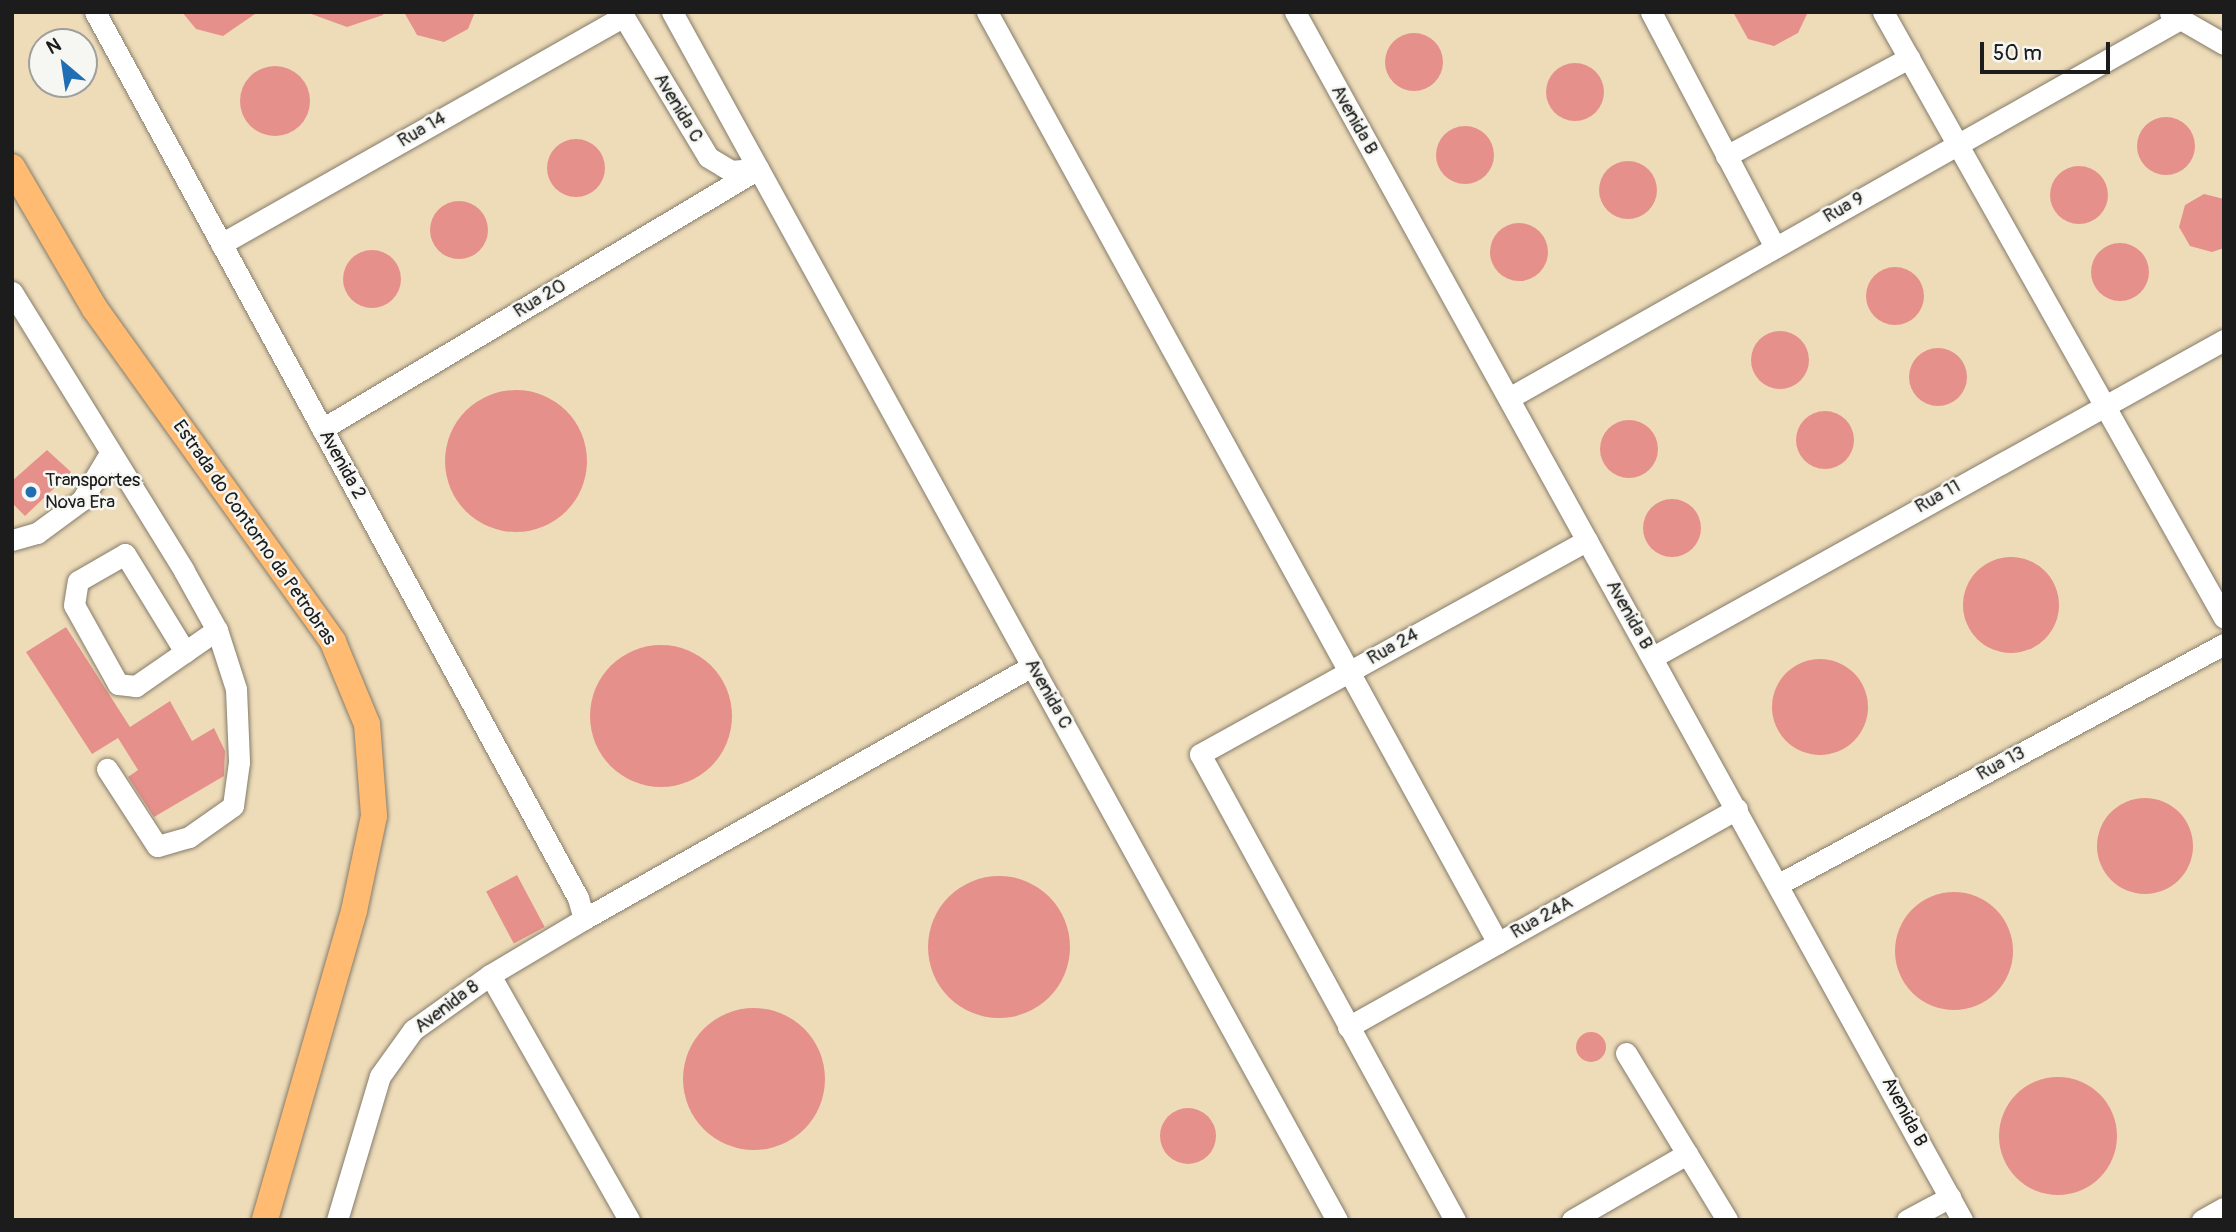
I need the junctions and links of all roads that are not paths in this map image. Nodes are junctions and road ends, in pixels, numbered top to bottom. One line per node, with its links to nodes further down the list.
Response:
1 (95, 12): 15 (lane, Avenida 2)
2 (672, 12): 14 (lane, Avenida C)
3 (987, 12): 31 (lane)
4 (1651, 12): 12 (lane)
5 (1883, 12): 10 (lane)
6 (622, 14): 14 (lane, Avenida C); 15 (lane, Rua 14)
7 (1302, 15): 19 (lane, Avenida B)
8 (2174, 16): 9 (lane); 11 (lane, Rua 9)
9 (2224, 44)
10 (1909, 58): 11 (lane); 12 (lane)
11 (1959, 145): 16 (lane, Rua 9); 20 (lane)
12 (1726, 156): 16 (lane)
13 (12, 167): 43 (main road, Estrada do Contorno da Petrobras)
14 (758, 169): 21 (lane, Rua 20); 30 (lane, Avenida C)
15 (221, 244): 21 (lane, Avenida 2)
16 (1775, 247): 19 (lane, Rua 9)
17 (12, 292): 22 (lane)
18 (2224, 340): 20 (lane, Rua 11)
19 (1509, 398): 24 (lane, Avenida B)
20 (2105, 403): 25 (lane); 29 (lane, Rua 11)
21 (322, 429): 35 (lane, Avenida 2)
22 (110, 453): 23 (lane); 26 (lane)
23 (12, 540)
24 (1587, 540): 29 (lane, Avenida B); 31 (lane, Rua 24)
25 (2224, 618)
26 (217, 630): 28 (lane); 32 (lane)
27 (2224, 644): 34 (lane, Rua 13)
28 (185, 652): 28 (lane)
29 (1653, 657): 33 (lane, Avenida B)
30 (1032, 666): 35 (lane, Avenida 8); 46 (lane, Avenida C)
31 (1350, 670): 36 (lane); 38 (lane, Rua 24)
32 (107, 769)
33 (1737, 809): 34 (lane, Avenida B); 36 (lane, Rua 24A)
34 (1779, 884): 41 (lane, Avenida B)
35 (584, 919): 37 (lane, Avenida 8)
36 (1498, 943): 38 (lane, Rua 24A)
37 (490, 975): 44 (lane, Avenida 8); 45 (lane)
38 (1348, 1027): 47 (lane)
39 (1626, 1053): 40 (lane)
40 (1687, 1154): 48 (lane); 49 (lane)
41 (1950, 1197): 50 (lane); 51 (lane, Avenida B)
42 (2224, 1208): 52 (lane)
43 (265, 1220)
44 (337, 1220)
45 (629, 1220)
46 (1337, 1220)
47 (1455, 1220)
48 (1572, 1220)
49 (1727, 1220)
50 (1907, 1220)
51 (1962, 1220)
52 (2202, 1220)

